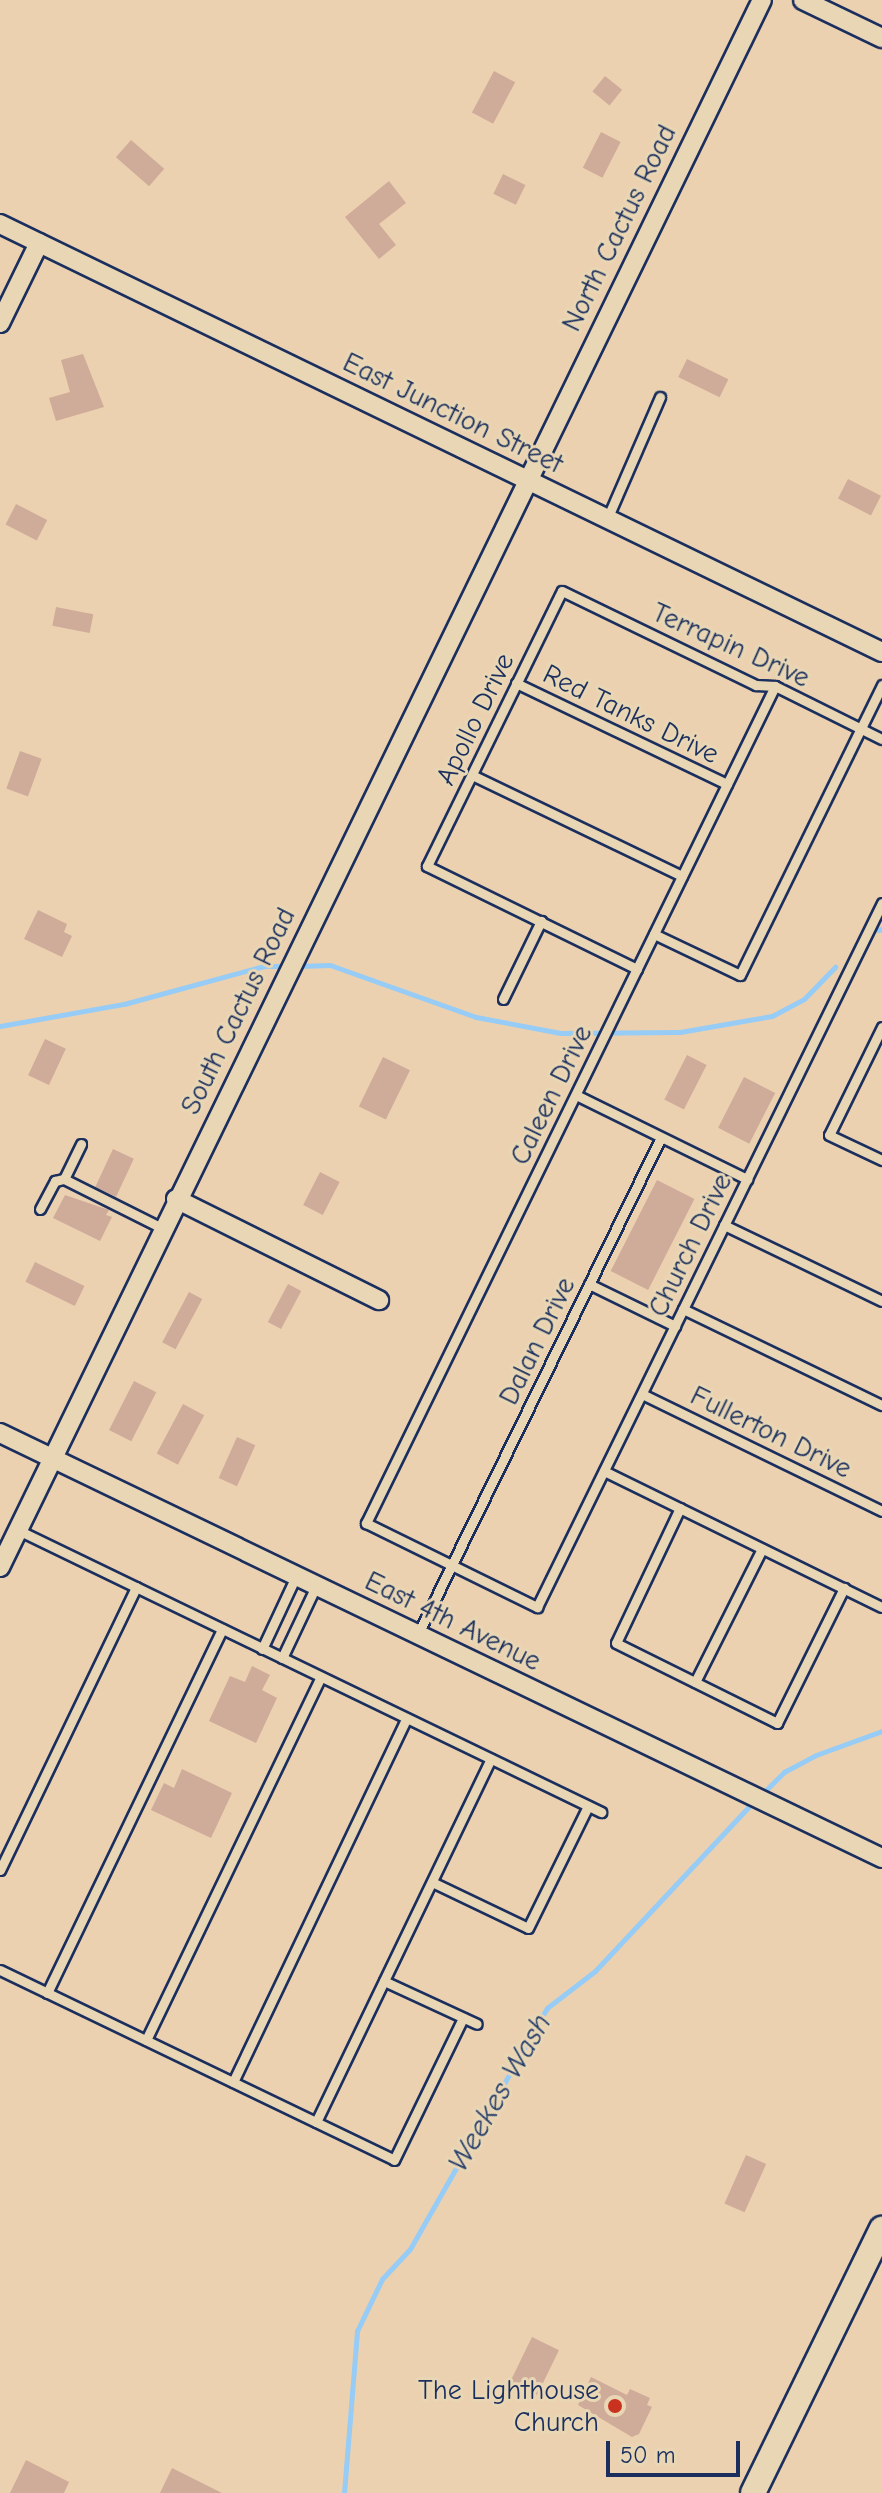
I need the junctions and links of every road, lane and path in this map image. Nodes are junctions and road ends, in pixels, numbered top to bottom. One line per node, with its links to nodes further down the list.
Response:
1 (803, 0): 3 (street)
2 (757, 2): 8 (street, North Cactus Road)
3 (882, 38)
4 (0, 224): 5 (street, East Junction Street)
5 (39, 243): 6 (street); 8 (street, East Junction Street)
6 (0, 323)
7 (660, 397): 9 (lane)
8 (530, 482): 9 (street, East Junction Street); 32 (street, South Cactus Road)
9 (607, 519): 11 (street, East Junction Street)
10 (562, 591): 12 (lane, Apollo Drive); 14 (lane, Terrapin Drive)
11 (882, 652)
12 (516, 683): 17 (lane, Apollo Drive); 18 (lane, Red Tanks Drive)
13 (882, 685): 15 (lane)
14 (775, 686): 15 (lane, Terrapin Drive); 18 (lane, Caleen Drive)
15 (861, 728): 16 (lane, Terrapin Drive); 22 (lane)
16 (882, 739)
17 (472, 775): 19 (lane); 21 (lane, Apollo Drive)
18 (727, 784): 19 (lane, Caleen Drive)
19 (682, 876): 22 (lane, Caleen Drive)
20 (882, 903): 31 (lane, Church Drive)
21 (541, 921): 23 (lane); 24 (lane)
22 (654, 934): 23 (lane, Caleen Drive)
23 (637, 969): 26 (lane, Caleen Drive)
24 (503, 999)
25 (882, 1027): 29 (lane)
26 (576, 1095): 27 (lane); 50 (lane, Caleen Drive)
27 (661, 1137): 31 (lane); 36 (lane, Dalan Drive)
28 (81, 1144): 30 (lane)
29 (882, 1160)
30 (64, 1179): 33 (lane); 35 (lane)
31 (747, 1179): 34 (lane, Church Drive)
32 (176, 1199): 35 (street, South Cactus Road); 37 (street)
33 (40, 1209)
34 (724, 1225): 38 (lane); 39 (lane, Church Drive)
35 (162, 1228): 44 (street, South Cactus Road)
36 (589, 1284): 40 (lane); 50 (lane, Dalan Drive)
37 (379, 1300)
38 (882, 1301)
39 (683, 1309): 40 (lane, Church Drive); 42 (lane)
40 (675, 1326): 41 (lane, Church Drive)
41 (642, 1394): 45 (lane, Church Drive); 47 (lane, Fullerton Drive)
42 (882, 1405)
43 (0, 1433): 44 (street, East 4th Avenue)
44 (51, 1458): 48 (street, South Cactus Road); 52 (street, East 4th Avenue)
45 (604, 1471): 46 (lane); 50 (lane, Church Drive)
46 (680, 1508): 49 (lane); 62 (lane)
47 (882, 1511)
48 (18, 1530): 51 (street, South Cactus Road); 54 (lane)
49 (762, 1549): 55 (lane); 62 (lane)
50 (452, 1565): 58 (lane, Dalan Drive)
51 (0, 1567)
52 (296, 1576): 53 (street, East 4th Avenue); 59 (lane)
53 (316, 1586): 58 (street, East 4th Avenue); 60 (lane)
54 (136, 1587): 57 (lane); 68 (lane)
55 (844, 1588): 56 (lane); 62 (lane)
56 (882, 1607)
57 (222, 1629): 59 (lane); 72 (lane)
58 (417, 1636): 67 (street, East 4th Avenue)
59 (262, 1649): 60 (lane)
60 (282, 1658): 61 (lane)
61 (321, 1677): 63 (lane); 75 (lane)
62 (695, 1682)
63 (407, 1718): 64 (lane); 76 (lane)
64 (491, 1759): 65 (lane); 69 (lane)
65 (588, 1806): 66 (lane); 69 (lane)
66 (601, 1812)
67 (882, 1858)
68 (0, 1870)
69 (432, 1882): 71 (lane)
70 (0, 1970): 72 (lane)
71 (384, 1981): 73 (lane); 77 (lane)
72 (47, 1993): 75 (lane)
73 (463, 2018): 74 (lane); 77 (lane)
74 (477, 2024)
75 (146, 2040): 76 (lane)
76 (233, 2082): 77 (lane)
77 (316, 2122)
78 (882, 2229): 79 (main road)
79 (753, 2493)

